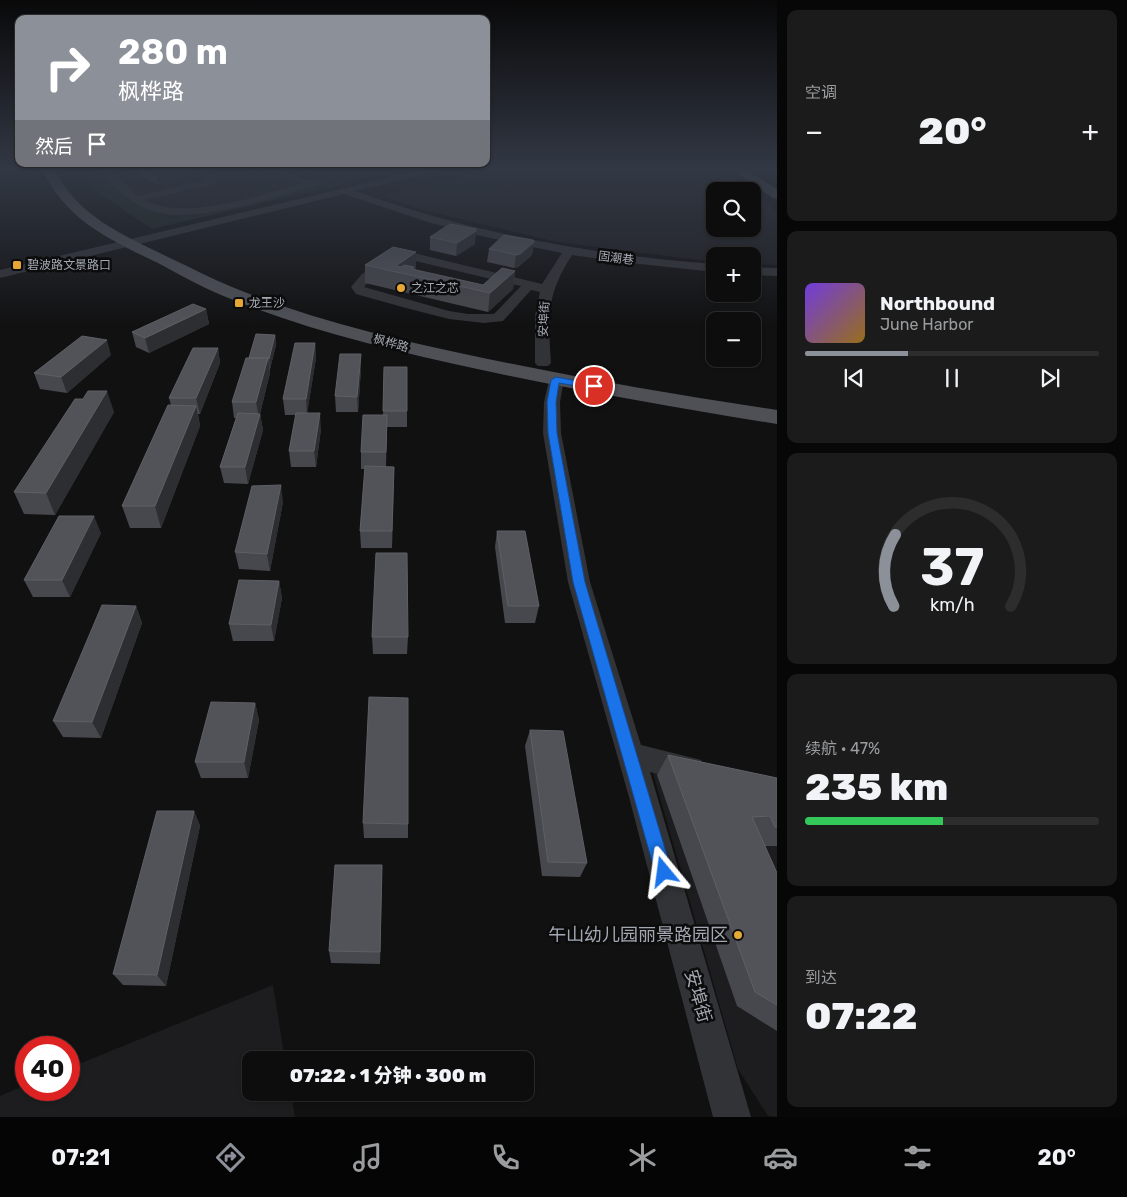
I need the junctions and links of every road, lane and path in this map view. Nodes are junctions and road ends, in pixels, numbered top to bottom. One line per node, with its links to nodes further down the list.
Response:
1 (92, 221): 4 (main road, 枫桦路)
2 (220, 221): 5 (street)
3 (435, 221): 6 (street, 固潮巷)
4 (131, 236): 5 (main road, 枫桦路); 10 (street); 13 (main road, 枫桦路)
5 (148, 239): 13 (main road, 枫桦路)
6 (569, 251): 7 (street, 固潮巷); 12 (street, 安埠街)
7 (706, 267)
8 (761, 271): 9 (street)
9 (777, 272)
10 (0, 274)
11 (528, 286): 11 (street); 12 (street)
12 (547, 289): 13 (street, 安埠街)
13 (549, 372): 14 (main road, 枫桦路); 15 (main road, 枫桦路); 16 (street, 安埠街)
14 (777, 403)
15 (777, 418)
16 (630, 755): 17 (street); 18 (street, 安埠街)
17 (713, 774)
18 (732, 1117)

